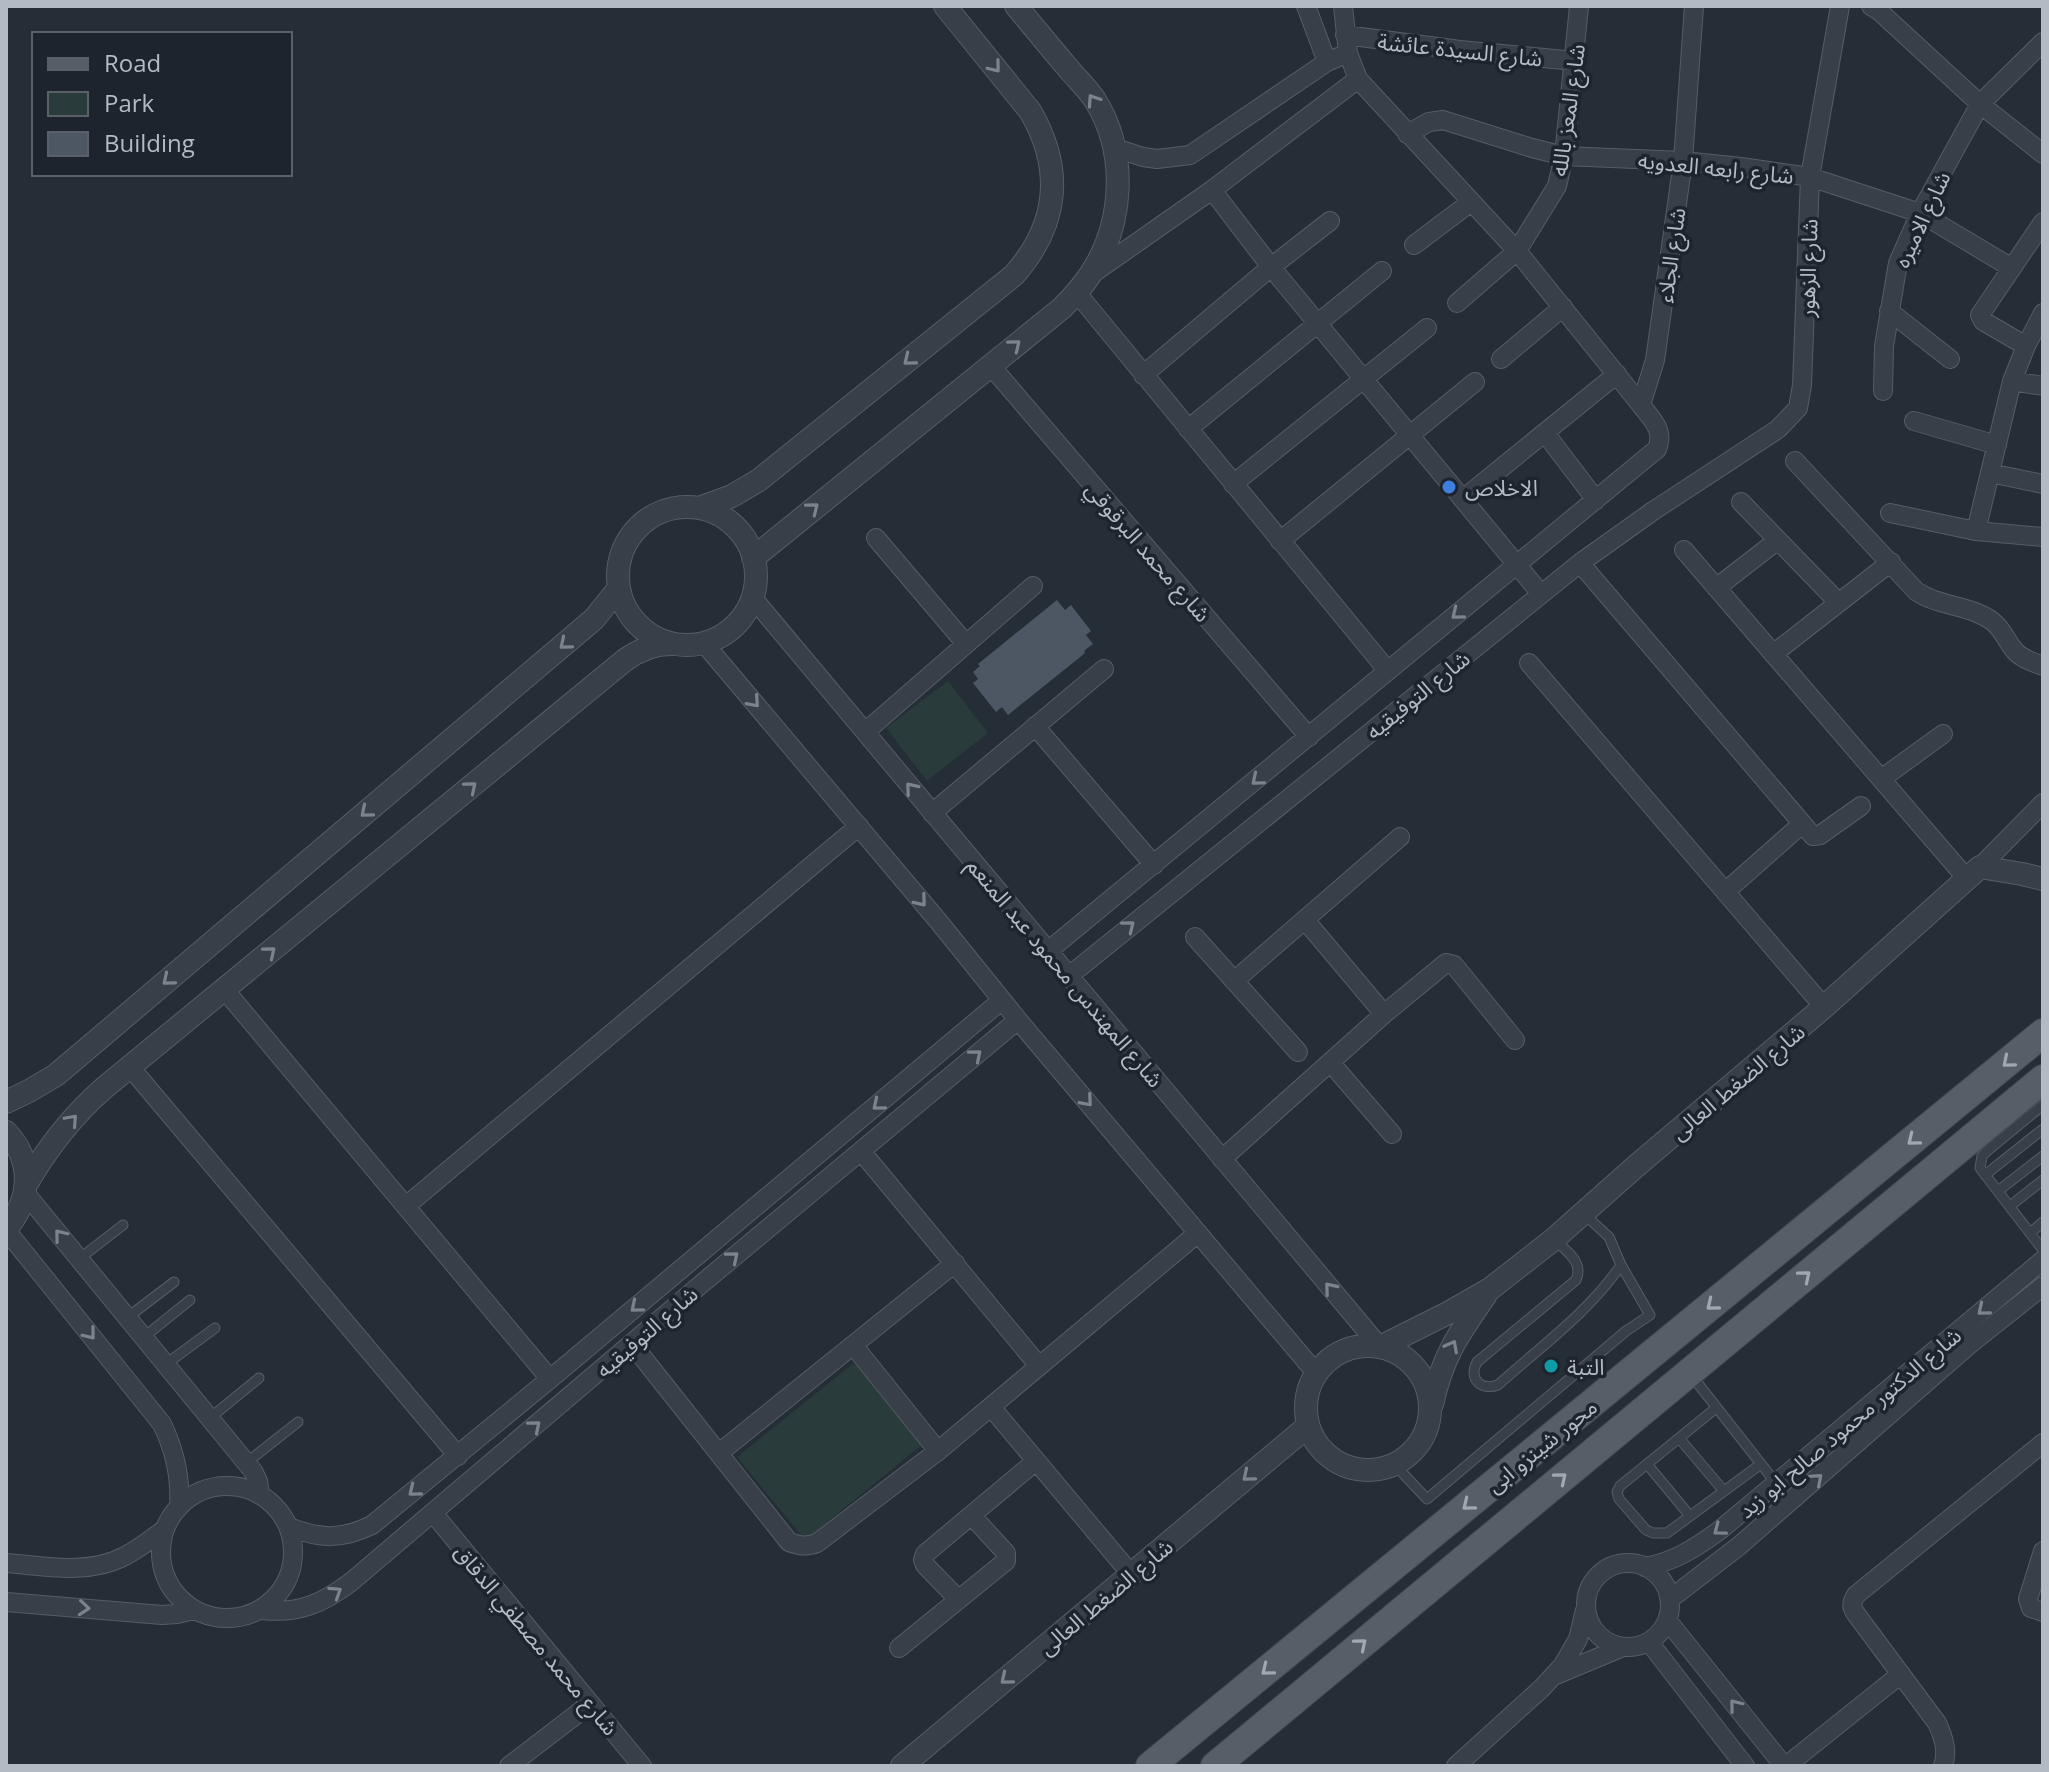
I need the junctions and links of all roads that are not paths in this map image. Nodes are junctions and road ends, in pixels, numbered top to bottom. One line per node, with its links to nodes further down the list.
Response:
1 (945, 6): 63 (street, one-way to 63)
2 (1016, 6): 16 (street, one-way to 2)
3 (1306, 6): 12 (street)
4 (1343, 6): 10 (street)
5 (1579, 6): 11 (street, شارع المعز بالله)
6 (1694, 6): 19 (street, شارع الجلاء)
7 (1840, 6): 20 (street, شارع الزهور)
8 (1871, 6): 14 (street)
9 (2043, 42): 14 (street, شارع الاميره)
10 (1346, 44): 11 (street, شارع السيدة عائشة); 12 (street); 13 (street)
11 (1575, 61): 18 (street, شارع المعز بالله)
12 (1327, 62): 16 (street)
13 (1358, 79): 15 (street); 21 (street)
14 (1980, 104): 17 (street); 23 (street, شارع الاميره)
15 (1407, 134): 18 (street, شارع رابعه العدويه); 22 (street)
16 (1115, 148): 31 (street)
17 (2043, 154)
18 (1564, 156): 19 (street, شارع رابعه العدويه); 27 (street, شارع المعز بالله)
19 (1683, 161): 20 (street, شارع رابعه العدويه); 49 (street, شارع الجلاء)
20 (1810, 177): 23 (street, شارع رابعه العدويه); 52 (street, شارع الزهور)
21 (1212, 190): 28 (street); 31 (street)
22 (1471, 202): 26 (street); 27 (street)
23 (1920, 213): 29 (street, شارع رابعه العدويه); 34 (street, شارع الاميره)
24 (1330, 221): 28 (street)
25 (2043, 222): 29 (street)
26 (1414, 245)
27 (1517, 251): 32 (street, شارع المعز بالله); 33 (street)
28 (1271, 267): 36 (street); 43 (street)
29 (2012, 268): 38 (street)
30 (1382, 271): 36 (street)
31 (1083, 284): 41 (street, one-way to 31); 43 (street)
32 (1457, 303)
33 (1563, 307): 39 (street); 42 (street)
34 (1889, 311): 40 (street); 48 (street, شارع الاميره)
35 (2043, 313): 38 (street)
36 (1318, 323): 44 (street); 51 (street)
37 (1427, 328): 44 (street)
38 (2026, 346): 45 (street)
39 (1501, 359)
40 (1950, 359)
41 (990, 365): 71 (street, one-way to 41); 92 (street, شارع محمد البرقوقي)
42 (1617, 374): 49 (street); 53 (street)
43 (1143, 375): 51 (street)
44 (1363, 378): 54 (street); 58 (street)
45 (2012, 381): 47 (street); 55 (street)
46 (1475, 382): 54 (street)
47 (2043, 386)
48 (1883, 391)
49 (1641, 405): 61 (street, شارع التوفيقيه)
50 (1914, 421): 55 (street)
51 (1188, 429): 58 (street)
52 (1778, 429): 73 (street, شارع التوفيقيه)
53 (1545, 433): 60 (street); 61 (street)
54 (1410, 434): 60 (street); 69 (street)
55 (1997, 445): 57 (street)
56 (1795, 461): 72 (street)
57 (1990, 473): 59 (street); 65 (street)
58 (1233, 484): 69 (street)
59 (2043, 484)
60 (1463, 499): 74 (street)
61 (1596, 500): 74 (street, شارع التوفيقيه)
62 (1741, 502): 68 (street)
63 (699, 508): 71 (street); 76 (street)
64 (1890, 513): 65 (street)
65 (1976, 531): 66 (street)
66 (2043, 537)
67 (876, 538): 83 (street)
68 (1778, 540): 77 (street); 80 (street)
69 (1280, 541): 88 (street)
70 (1684, 550): 77 (street)
71 (753, 558): 79 (street)
72 (1891, 562): 80 (street); 86 (street)
73 (1580, 563): 78 (street, شارع التوفيقيه); 97 (street)
74 (1517, 565): 78 (street); 88 (street, شارع التوفيقيه, one-way to 88)
75 (1033, 586): 83 (street)
76 (619, 588): 82 (street); 122 (street, one-way to 122)
77 (1716, 588): 84 (street)
78 (1541, 594): 107 (street, شارع التوفيقيه, one-way to 78)
79 (752, 597): 81 (street); 90 (street, شارع المهندس محمود عبد المنعم)
80 (1838, 602): 84 (street)
81 (703, 642): 82 (street); 98 (street, one-way to 98)
82 (675, 644): 109 (street, one-way to 82)
83 (966, 644): 90 (street)
84 (1773, 654): 93 (street)
85 (1529, 663): 103 (street)
86 (2043, 666)
87 (1104, 669): 89 (street)
88 (1388, 671): 92 (street, شارع التوفيقيه)
89 (1035, 726): 96 (street); 100 (street)
90 (865, 732): 96 (street, شارع المهندس محمود عبد المنعم, one-way to 90)
91 (1943, 734): 93 (street)
92 (1309, 737): 100 (street, شارع التوفيقيه, one-way to 100)
93 (1881, 779): 101 (street)
94 (2043, 803): 101 (street)
95 (1861, 806): 97 (street)
96 (932, 813): 106 (street, شارع المهندس محمود عبد المنعم)
97 (1802, 824): 103 (street)
98 (859, 826): 110 (street, one-way to 110); 134 (street)
99 (1400, 837): 104 (street)
100 (1154, 865): 106 (street, شارع التوفيقيه)
101 (1974, 874): 102 (street); 111 (street, شارع الضغط العالى)
102 (2043, 879)
103 (1725, 892): 111 (street)
104 (1305, 920): 108 (street); 112 (street)
105 (1195, 937): 108 (street)
106 (1048, 951): 107 (street, شارع المهندس محمود عبد المنعم)
107 (1069, 976): 129 (street, شارع المهندس محمود عبد المنعم)
108 (1234, 981): 116 (street)
109 (224, 989): 119 (street); 134 (street)
110 (1002, 1000): 113 (street); 118 (street, شارع التوفيقيه)
111 (1824, 1007): 136 (street, شارع الضغط العالى)
112 (1384, 1014): 115 (street); 117 (street)
113 (1018, 1020): 121 (street, شارع التوفيقيه, one-way to 113); 140 (street, one-way to 140)
114 (2043, 1033): 210 (main road, محور شينزو ابى, one-way to 210)
115 (1515, 1040)
116 (1298, 1052)
117 (1330, 1062): 126 (street); 129 (street)
118 (924, 1066): 121 (street); 162 (street, شارع التوفيقيه, one-way to 162)
119 (130, 1067): 132 (street, one-way to 119); 174 (street)
120 (2043, 1079): 211 (main road, محور شينزو ابى, one-way to 120)
121 (940, 1085): 127 (street, شارع التوفيقيه)
122 (6, 1102)
123 (2043, 1105): 130 (lane)
124 (2043, 1129): 130 (lane)
125 (6, 1132): 132 (street)
126 (1392, 1134)
127 (861, 1151): 146 (street); 155 (street, شارع التوفيقيه, one-way to 127)
128 (2043, 1156): 133 (lane)
129 (1222, 1159): 157 (street, شارع المهندس محمود عبد المنعم, one-way to 129)
130 (1985, 1175): 133 (lane)
131 (2043, 1180): 135 (lane)
132 (26, 1188): 139 (street); 144 (street, one-way to 132)
133 (1998, 1191): 135 (lane)
134 (406, 1206): 162 (street)
135 (2010, 1206): 141 (lane)
136 (1584, 1214): 142 (street, شارع الضغط العالى); 147 (lane)
137 (2043, 1222): 141 (lane)
138 (123, 1225): 144 (lane)
139 (6, 1230): 183 (street, one-way to 183)
140 (1198, 1233): 159 (street); 160 (street)
141 (2030, 1233): 143 (lane)
142 (1554, 1239): 147 (lane); 150 (street, شارع الضغط العالى)
143 (2043, 1250)
144 (79, 1259): 152 (street)
145 (2043, 1260): 180 (street, شارع الدكتور محمود صالح ابو زيد, one-way to 180)
146 (955, 1263): 156 (street); 159 (street)
147 (1621, 1265): 177 (lane)
148 (174, 1282): 152 (lane)
149 (2043, 1286): 194 (street, شارع الدكتور محمود صالح ابو زيد, one-way to 149)
150 (1490, 1289): 157 (street, شارع الضغط العالى); 166 (street, شارع الضغط العالى, one-way to 150)
151 (190, 1300): 154 (lane)
152 (128, 1317): 154 (street)
153 (215, 1328): 158 (lane)
154 (144, 1337): 158 (street)
155 (632, 1344): 173 (street); 184 (street, شارع التوفيقيه, one-way to 155)
156 (853, 1345): 172 (street); 173 (street)
157 (1380, 1347): 160 (street); 166 (street)
158 (166, 1364): 167 (street)
159 (1039, 1366): 164 (street)
160 (1316, 1373): 169 (street)
161 (259, 1378): 167 (lane)
162 (550, 1379): 174 (street, شارع التوفيقيه)
163 (1699, 1385): 165 (lane)
164 (991, 1407): 172 (street); 175 (street)
165 (1716, 1408): 170 (lane); 179 (lane)
166 (1430, 1412): 177 (street)
167 (210, 1418): 176 (street)
168 (298, 1422): 176 (lane)
169 (1308, 1426): 177 (street); 192 (street, شارع الضغط العالى, one-way to 192)
170 (1679, 1438): 178 (lane); 181 (lane)
171 (2043, 1443): 204 (street)
172 (938, 1451): 173 (street)
173 (719, 1453)
174 (458, 1456): 187 (street, شارع التوفيقيه, one-way to 187)
175 (1036, 1461): 185 (street); 192 (street)
176 (246, 1463): 182 (street)
177 (1394, 1464)
178 (1647, 1464): 186 (lane); 186 (lane)
179 (1761, 1464): 180 (lane); 181 (lane)
180 (1776, 1483): 191 (street, شارع الدكتور محمود صالح ابو زيد, one-way to 191)
181 (1723, 1490): 186 (lane)
182 (260, 1495): 183 (street); 187 (street)
183 (179, 1506): 188 (street)
184 (433, 1513): 197 (street, شارع التوفيقيه, one-way to 184); 206 (street, شارع محمد مصطفي الدقاق)
185 (972, 1516): 193 (street); 193 (street)
186 (1690, 1516)
187 (289, 1527): 197 (street)
188 (165, 1529): 190 (street); 196 (street)
189 (2043, 1551): 199 (street)
190 (6, 1563)
191 (1645, 1567): 194 (street); 198 (street)
192 (1131, 1574): 209 (street, شارع الضغط العالى, one-way to 209)
193 (958, 1599): 203 (street)
194 (1670, 1599): 200 (street)
195 (6, 1602): 196 (street, one-way to 196)
196 (194, 1610): 197 (street)
197 (262, 1610)
198 (1585, 1610): 202 (street); 205 (street)
199 (2043, 1612)
200 (1667, 1620): 201 (street); 214 (street, one-way to 200)
201 (1649, 1642): 202 (street); 213 (street)
202 (1623, 1647): 205 (street)
203 (899, 1648)
204 (1901, 1674): 214 (street); 215 (street)
205 (1554, 1676): 212 (street)
206 (590, 1704): 207 (street); 208 (street, شارع محمد مصطفي الدقاق)
207 (509, 1766)
208 (642, 1766)
209 (902, 1766)
210 (1150, 1766)
211 (1215, 1766)
212 (1456, 1766)
213 (1745, 1766)
214 (1785, 1766)
215 (1943, 1766)

